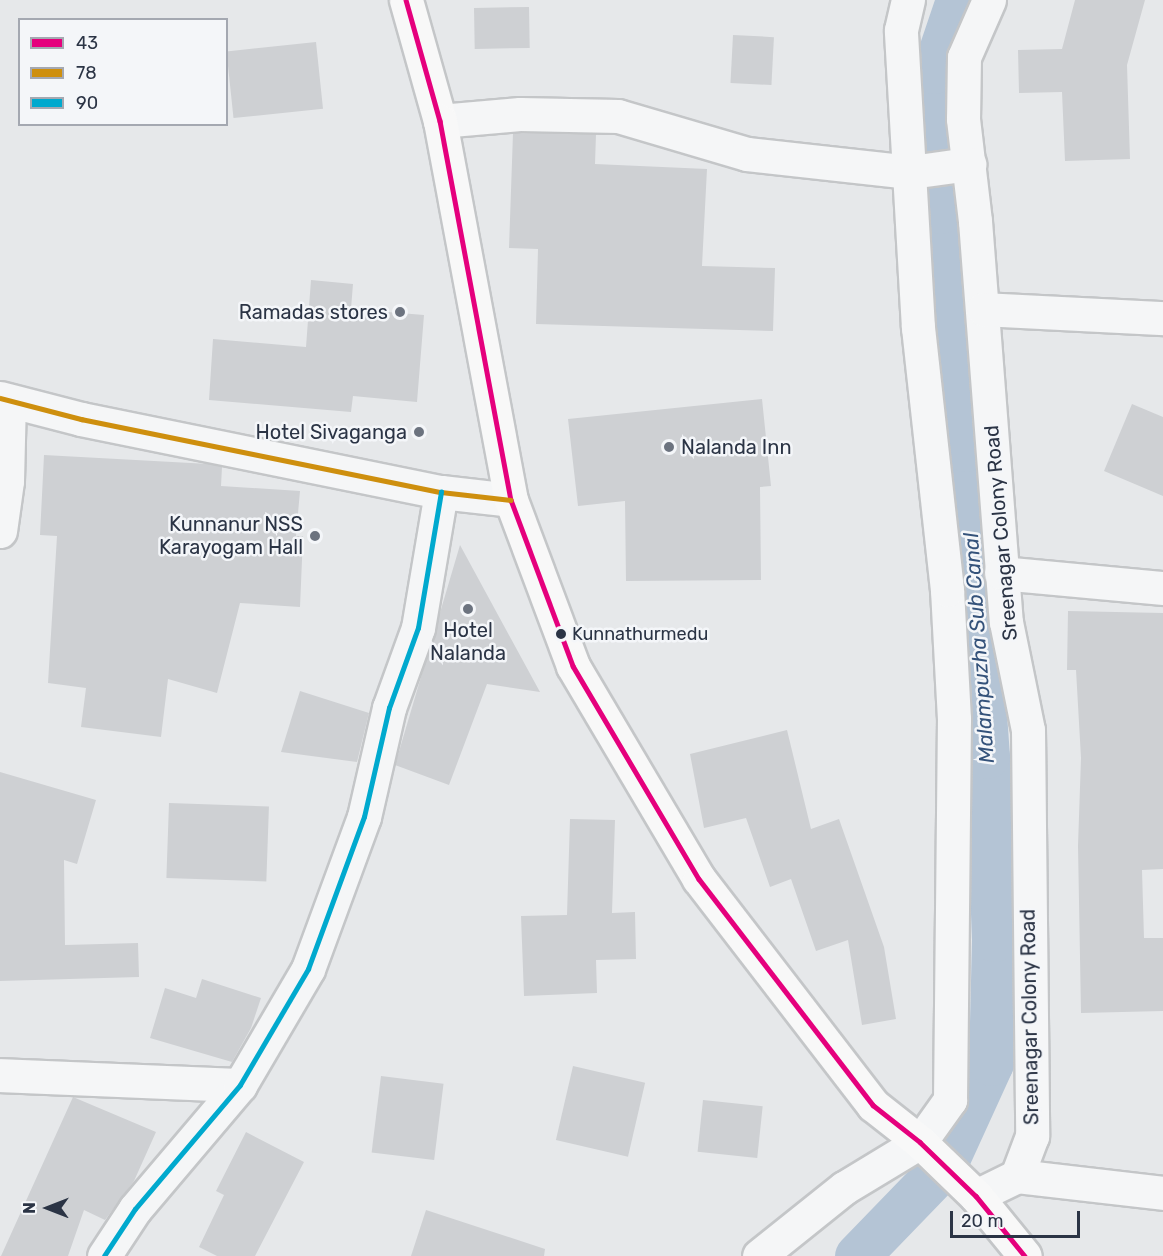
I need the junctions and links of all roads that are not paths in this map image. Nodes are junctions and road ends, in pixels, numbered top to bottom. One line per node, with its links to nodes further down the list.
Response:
1 (406, 0): 4 (main road)
2 (908, 0): 6 (street)
3 (989, 0): 5 (street, Sreenagar Colony Road)
4 (440, 121): 6 (street); 11 (main road)
5 (969, 164): 6 (street); 7 (street, Sreenagar Colony Road)
6 (910, 172): 17 (street)
7 (983, 309): 8 (street); 13 (street, Sreenagar Colony Road)
8 (1163, 318)
9 (5, 399): 10 (street); 12 (street)
10 (441, 492): 11 (street); 16 (street)
11 (511, 500): 17 (main road)
12 (0, 531)
13 (1001, 573): 14 (street); 18 (street, Sreenagar Colony Road)
14 (1163, 588)
15 (0, 1075): 16 (street)
16 (240, 1085): 21 (street)
17 (920, 1142): 20 (main road); 22 (street)
18 (1017, 1176): 19 (street); 20 (street)
19 (1163, 1193)
20 (976, 1196): 23 (main road)
21 (104, 1256)
22 (759, 1256)
23 (1025, 1256)

